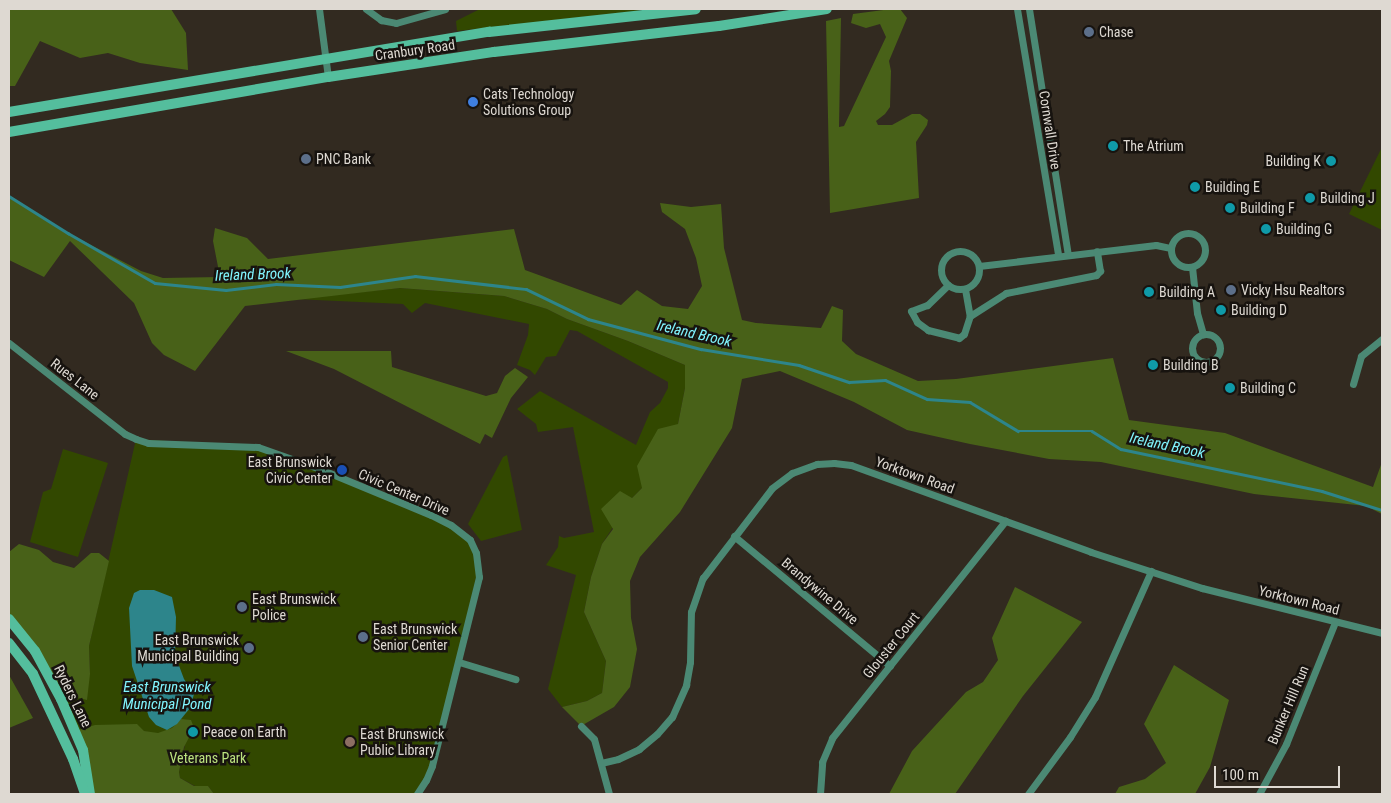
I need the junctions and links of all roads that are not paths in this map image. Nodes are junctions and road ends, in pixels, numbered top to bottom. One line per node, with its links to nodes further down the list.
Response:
1 (319, 9): 9 (street)
2 (366, 9): 3 (street)
3 (445, 9)
4 (696, 9): 8 (main road, Cranbury Road)
5 (827, 9): 10 (main road, Cranbury Road)
6 (1017, 9): 16 (street, Cornwall Drive)
7 (1029, 9): 15 (street, Cornwall Drive)
8 (658, 11): 9 (main road, Cranbury Road)
9 (325, 58): 10 (street); 11 (main road, Cranbury Road)
10 (328, 77): 12 (main road, Cranbury Road)
11 (9, 112)
12 (9, 132)
13 (1170, 248): 14 (street); 18 (street); 18 (street)
14 (1097, 250): 15 (street); 21 (street)
15 (1068, 254): 16 (street)
16 (1058, 255): 17 (street)
17 (979, 266): 19 (street); 20 (street)
18 (1192, 267): 22 (street)
19 (948, 285): 20 (street); 21 (street)
20 (965, 289): 21 (street)
21 (970, 316)
22 (1203, 334): 22 (street)
23 (1382, 339): 25 (street)
24 (9, 343): 26 (street, Rues Lane)
25 (1353, 384)
26 (125, 434): 34 (street, Civic Center Drive)
27 (1005, 521): 28 (street, Yorktown Road); 29 (street, Yorktown Road); 35 (street, Glouster Court)
28 (734, 536): 35 (street, Brandywine Drive); 38 (street, Yorktown Road)
29 (1151, 571): 31 (street, Yorktown Road); 44 (street)
30 (9, 620): 40 (main road, Ryders Lane)
31 (1335, 622): 32 (street, Yorktown Road); 45 (street, Bunker Hill Run)
32 (1382, 633)
33 (9, 643): 39 (main road, Ryders Lane)
34 (459, 662): 36 (street); 41 (street, Civic Center Drive)
35 (890, 666): 43 (street, Glouster Court)
36 (515, 679)
37 (581, 726): 38 (street)
38 (601, 764): 42 (street)
39 (85, 794)
40 (90, 794)
41 (417, 794)
42 (609, 794)
43 (820, 794)
44 (1028, 794)
45 (1260, 794)

